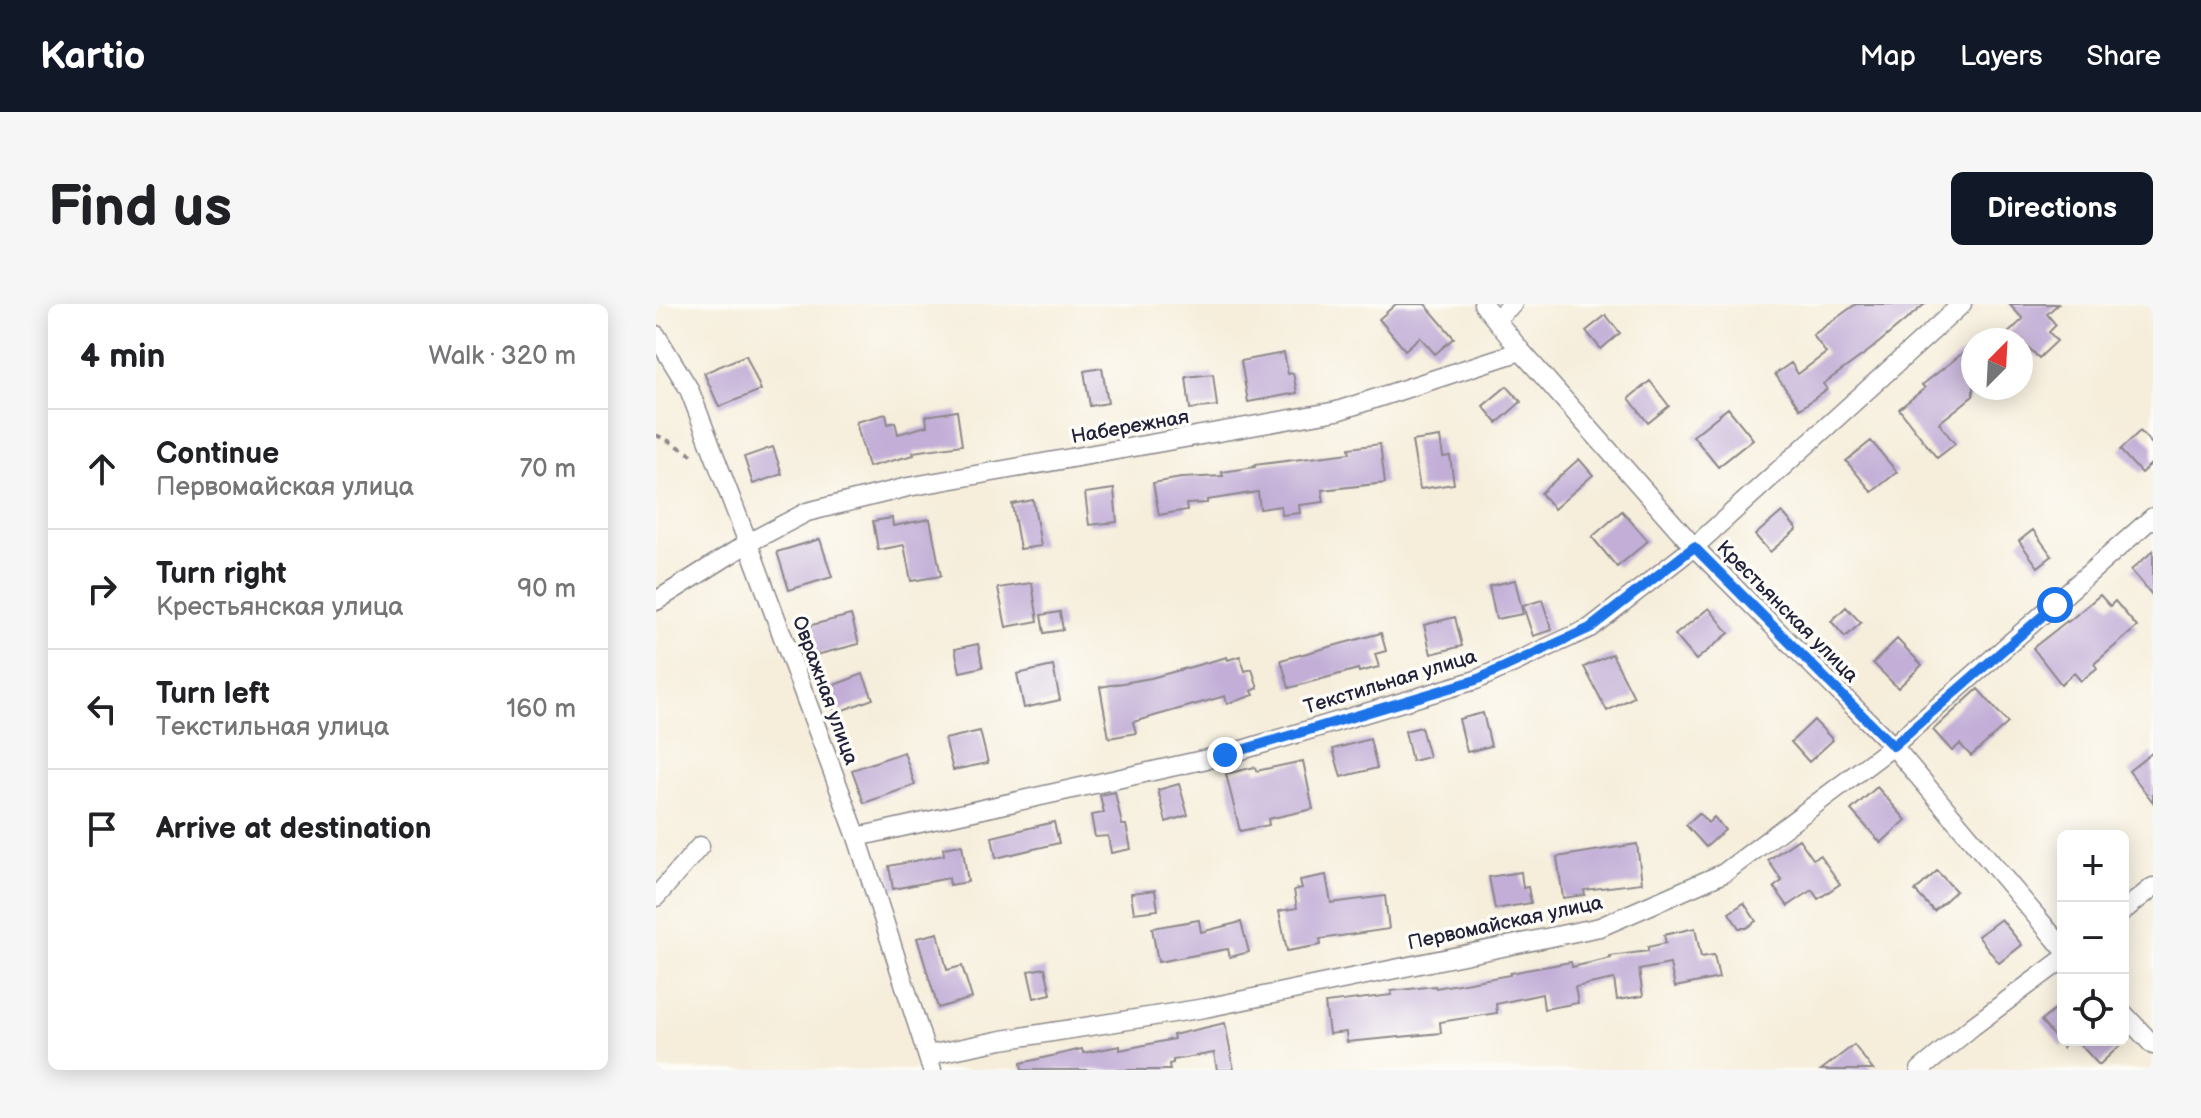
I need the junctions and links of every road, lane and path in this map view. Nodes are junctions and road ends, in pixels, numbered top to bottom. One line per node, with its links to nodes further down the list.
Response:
1 (1483, 304): 4 (street, Крестьянская улица)
2 (1513, 304): 4 (street)
3 (1962, 304): 11 (street, Текстильная улица)
4 (1496, 318): 6 (street, Крестьянская улица)
5 (656, 335): 8 (street, Овражная улица)
6 (1521, 351): 10 (street, Набережная); 11 (street, Крестьянская улица)
7 (656, 435): 8 (path)
8 (721, 474): 10 (street, Овражная улица)
9 (2153, 517): 13 (street, Первомайская улица)
10 (748, 543): 12 (street, Набережная); 14 (street, Овражная улица)
11 (1694, 547): 13 (street, Крестьянская улица); 14 (street, Текстильная улица)
12 (656, 601)
13 (1893, 746): 19 (street, Крестьянская улица); 23 (street, Первомайская улица)
14 (857, 837): 23 (street, Овражная улица)
15 (700, 846): 17 (street)
16 (2153, 887): 18 (street)
17 (656, 897)
18 (2129, 906)
19 (2057, 941)
20 (2057, 963): 24 (street)
21 (2129, 1019): 22 (street)
22 (2153, 1045)
23 (930, 1062)
24 (1920, 1070)

